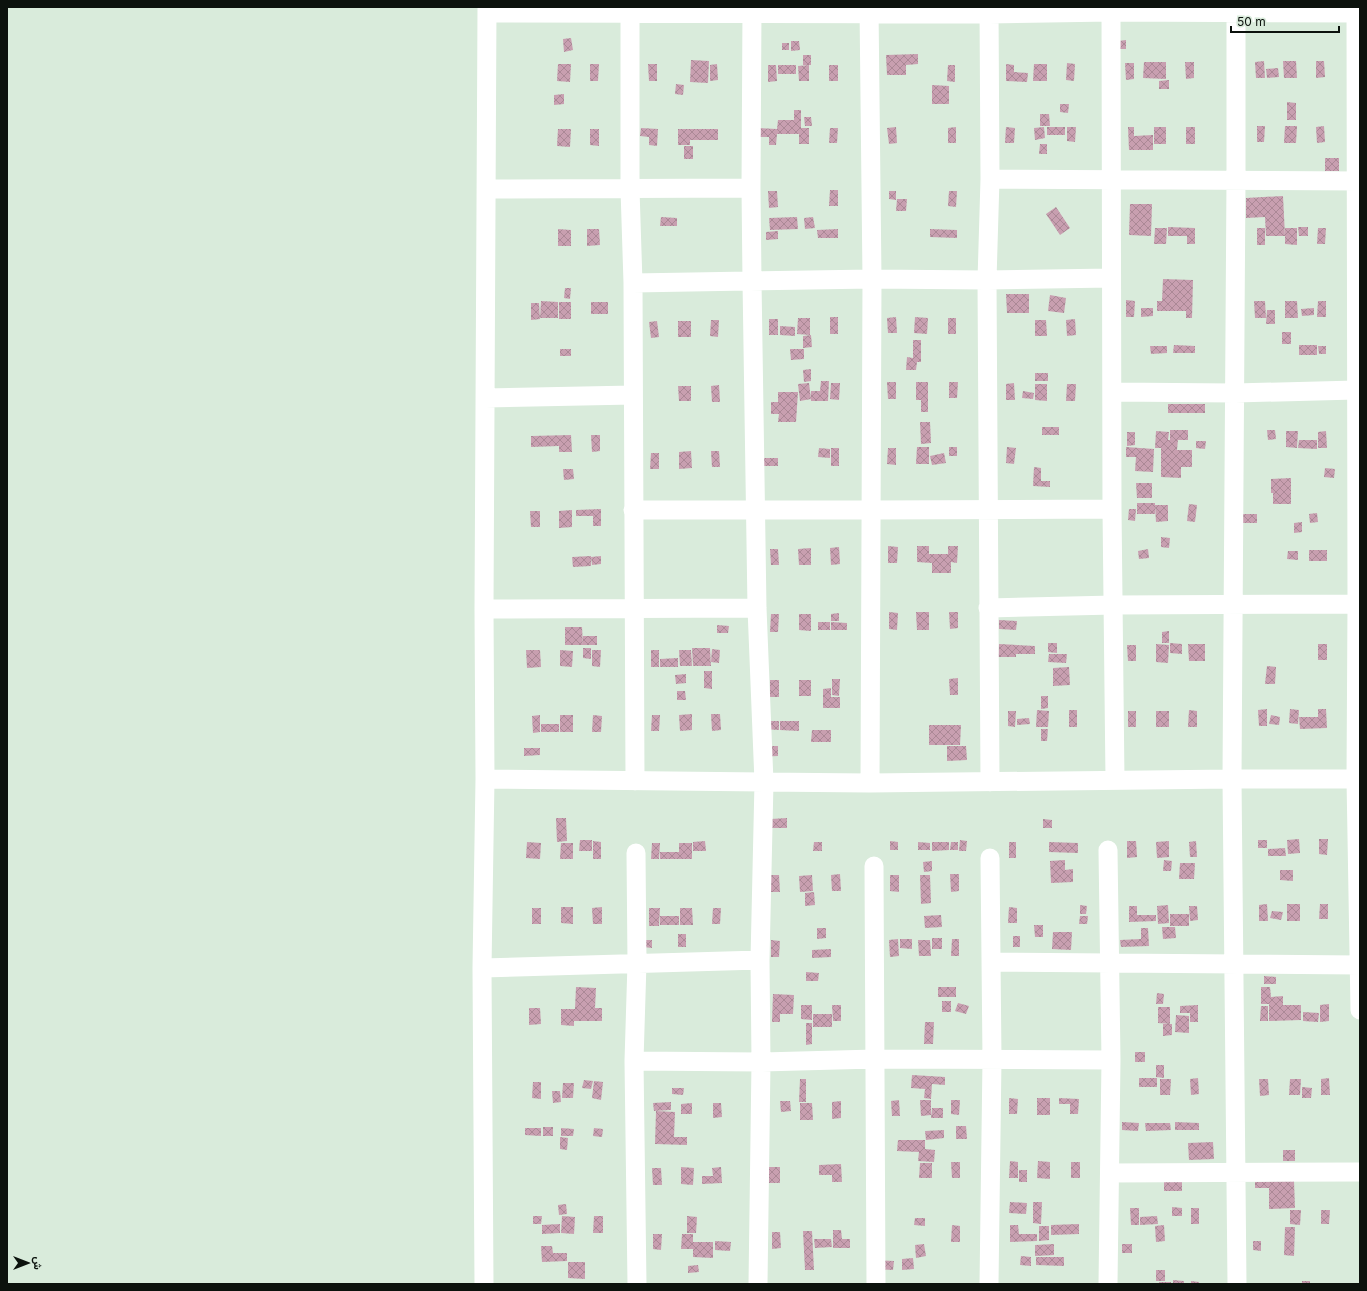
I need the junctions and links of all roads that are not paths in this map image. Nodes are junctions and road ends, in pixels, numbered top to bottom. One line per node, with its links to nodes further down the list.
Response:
1 (1111, 9): 6 (street); 7 (street); 10 (street)
2 (487, 10): 3 (street); 14 (street)
3 (630, 10): 4 (street); 15 (street)
4 (753, 10): 5 (street); 13 (street)
5 (869, 10): 6 (street); 17 (street)
6 (989, 10): 9 (street)
7 (1236, 10): 8 (street); 11 (street)
8 (1357, 11): 12 (street)
9 (990, 179): 10 (street); 18 (street)
10 (1111, 179): 11 (street); 16 (street)
11 (1236, 179): 12 (street); 24 (street)
12 (1358, 181): 19 (street)
13 (751, 188): 15 (street); 20 (street)
14 (486, 189): 15 (street); 26 (street)
15 (630, 189): 21 (street)
16 (1111, 278): 18 (street); 23 (street)
17 (872, 279): 18 (street); 20 (street); 31 (street)
18 (987, 280): 27 (street)
19 (1358, 280): 22 (street)
20 (752, 281): 21 (street); 30 (street)
21 (633, 283): 25 (street)
22 (1356, 390): 24 (street); 32 (street)
23 (1113, 392): 24 (street); 28 (street)
24 (1234, 393): 35 (street)
25 (633, 395): 26 (street); 29 (street)
26 (485, 398): 39 (street)
27 (987, 509): 28 (street); 31 (street); 38 (street)
28 (1112, 509): 34 (street)
29 (633, 510): 30 (street); 36 (street)
30 (755, 510): 31 (street); 37 (street)
31 (870, 510): 47 (street)
32 (1358, 512): 33 (street)
33 (1359, 604): 35 (street); 42 (street)
34 (1114, 605): 35 (street); 38 (street); 43 (street)
35 (1233, 605): 41 (street)
36 (634, 608): 37 (street); 39 (street); 44 (street)
37 (757, 608): 45 (street)
38 (988, 608): 46 (street)
39 (484, 609): 40 (street)
40 (485, 779): 44 (street); 58 (street)
41 (1232, 779): 42 (street); 43 (street); 56 (street)
42 (1358, 779): 57 (street)
43 (1115, 780): 46 (street)
44 (635, 781): 45 (street)
45 (764, 782): 47 (street); 52 (street)
46 (990, 782): 47 (street)
47 (870, 783)
48 (1108, 850): 55 (street)
49 (636, 853): 54 (street)
50 (990, 858): 53 (street)
51 (874, 866): 60 (street)
52 (760, 960): 54 (street); 64 (street)
53 (991, 962): 55 (street); 61 (street)
54 (636, 963): 58 (street); 63 (street)
55 (1109, 964): 56 (street); 62 (street)
56 (1234, 964): 57 (street); 65 (street)
57 (1359, 965): 59 (street)
58 (482, 968): 68 (street)
59 (1360, 1010)
60 (875, 1060): 61 (street); 64 (street); 71 (street)
61 (992, 1060): 62 (street); 72 (street)
62 (1111, 1060): 67 (street)
63 (634, 1061): 64 (street); 69 (street)
64 (760, 1062): 70 (street)
65 (1237, 1172): 66 (street); 67 (street); 74 (street)
66 (1360, 1172)
67 (1110, 1173): 73 (street)
68 (484, 1284)
69 (637, 1284)
70 (758, 1284)
71 (876, 1284)
72 (989, 1284)
73 (1108, 1284)
74 (1237, 1284)

